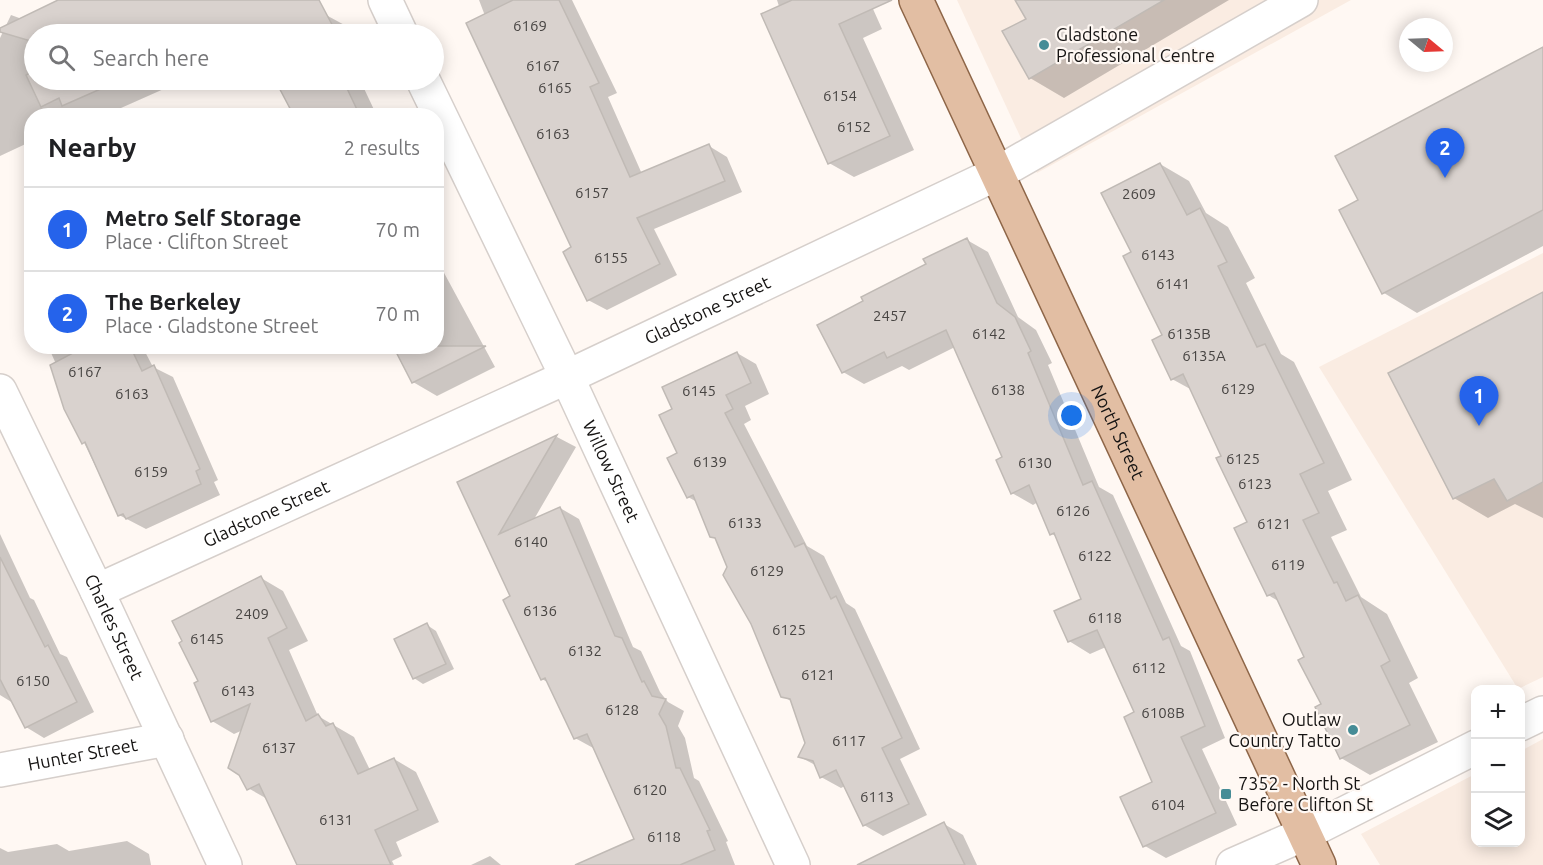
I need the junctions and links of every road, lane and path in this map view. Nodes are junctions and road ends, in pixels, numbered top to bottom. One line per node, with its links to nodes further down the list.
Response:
1 (385, 0): 4 (street)
2 (916, 0): 8 (main road, North Street)
3 (1301, 0): 8 (street, Gladstone Street)
4 (396, 24)
5 (428, 90): 6 (street, Willow Street)
6 (437, 108)
7 (444, 123): 9 (street, Willow Street)
8 (998, 172): 9 (street, Gladstone Street); 17 (main road, North Street)
9 (567, 377): 11 (street, Gladstone Street); 19 (street, Willow Street)
10 (0, 391): 11 (street, Charles Street)
11 (98, 591): 14 (street, Charles Street)
12 (1543, 713): 13 (street)
13 (1525, 722)
14 (166, 740): 16 (street, Hunter Street); 18 (street, Charles Street)
15 (1471, 750): 17 (street)
16 (0, 770)
17 (1304, 834): 20 (street); 21 (main road, North Street)
18 (225, 865)
19 (793, 865)
20 (1233, 865)
21 (1319, 865)

